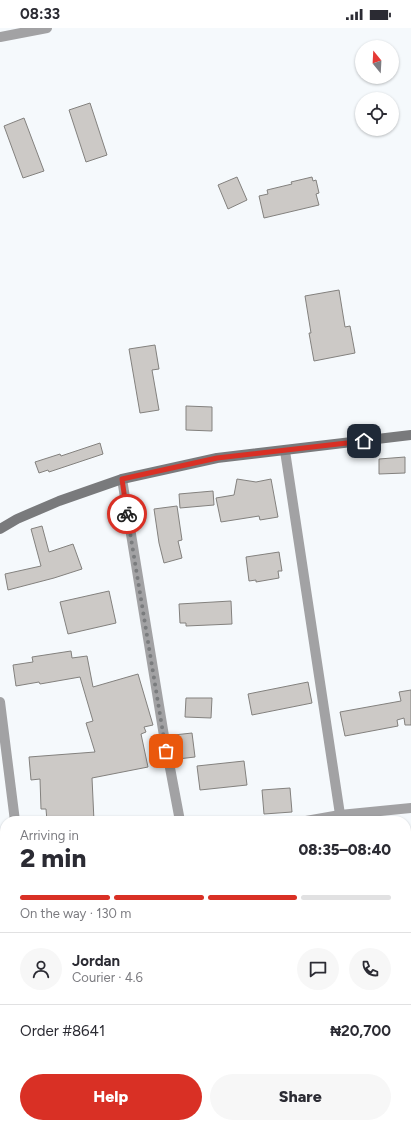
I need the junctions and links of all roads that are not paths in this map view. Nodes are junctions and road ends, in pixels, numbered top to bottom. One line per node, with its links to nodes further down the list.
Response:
1 (47, 28): 2 (street)
2 (0, 37)
3 (411, 435): 4 (street)
4 (285, 451): 5 (street); 11 (street)
5 (122, 479): 6 (street); 10 (street)
6 (0, 528)
7 (0, 702): 9 (street)
8 (411, 808): 12 (street)
9 (14, 816)
10 (179, 816)
11 (341, 816)
12 (355, 816)

